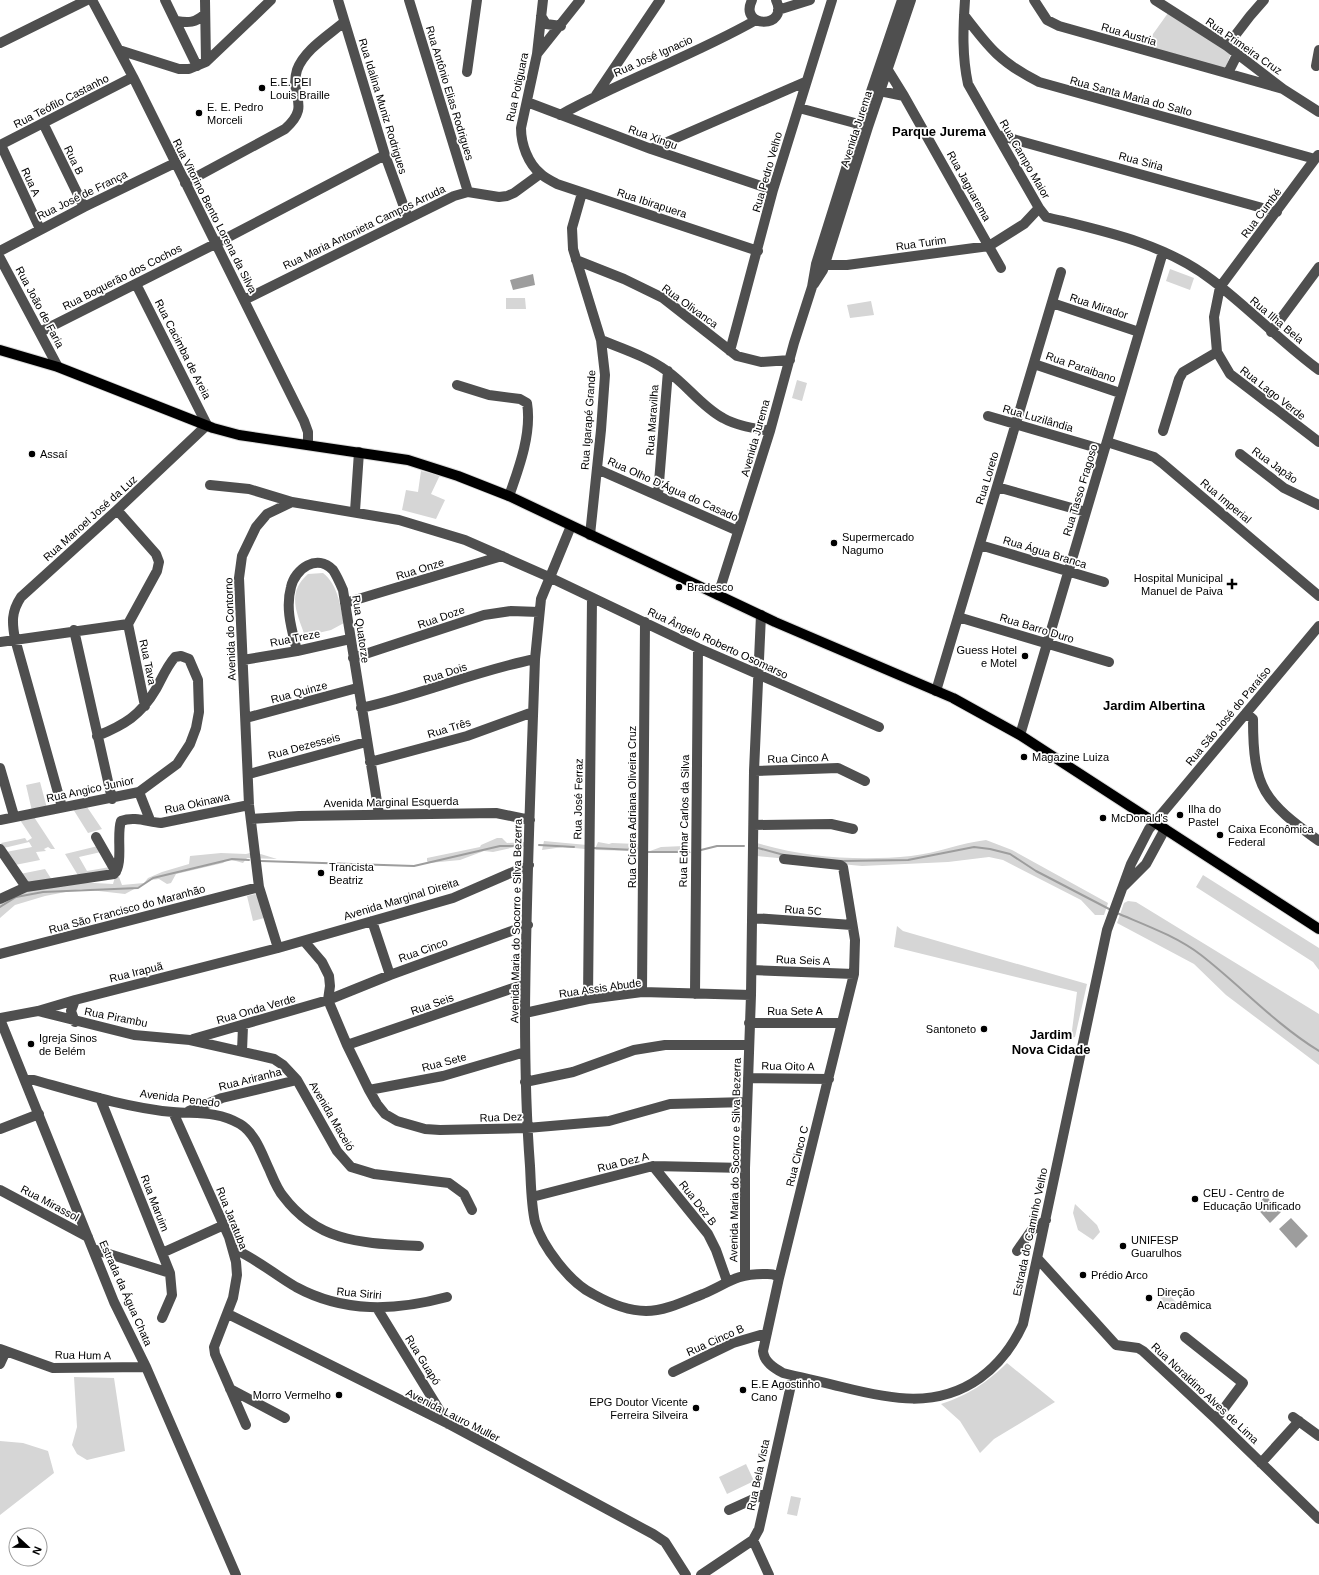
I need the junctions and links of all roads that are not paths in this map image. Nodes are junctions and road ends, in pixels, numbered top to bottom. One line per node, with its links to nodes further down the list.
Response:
1 (87, 0): 29 (street)
2 (92, 0): 31 (street, Rua Vitorino Bento Lorena da Silva)
3 (165, 0): 26 (street)
4 (205, 0): 22 (street)
5 (271, 0): 35 (street)
6 (338, 0): 27 (street, Rua Idalina Muniz Rodrigues)
7 (409, 0): 61 (street, Rua Antônio Elias Rodrigues)
8 (477, 0): 38 (street)
9 (543, 0): 24 (street, Rua Potiguara)
10 (580, 0): 28 (street)
11 (660, 0): 44 (street)
12 (810, 0): 21 (street)
13 (832, 0): 41 (street, Rua Pedro Velho)
14 (902, 0): 36 (street, Avenida Jurema)
15 (911, 0): 36 (street, Avenida Jurema)
16 (965, 0): 23 (street, Rua Campo Maior)
17 (1034, 0): 39 (street, Rua Austria)
18 (1155, 0): 30 (street, Rua Primeira Cruz)
19 (1264, 0): 30 (street)
20 (749, 3): 25 (street)
21 (777, 3): 25 (street)
22 (204, 14): 26 (street); 35 (street)
23 (964, 15): 52 (street, Rua Campo Maior); 56 (street, Rua Santa Maria do Salto)
24 (541, 16): 28 (street); 33 (street, Rua Potiguara)
25 (756, 20): 44 (street, Rua José Ignacio)
26 (176, 21): 35 (street)
27 (344, 22): 55 (street, Rua Idalina Muniz Rodrigues); 59 (street)
28 (561, 26): 33 (street)
29 (0, 43)
30 (1227, 46): 34 (street, Rua Primeira Cruz)
31 (119, 50): 35 (street); 40 (street, Rua Vitorino Bento Lorena da Silva)
32 (1319, 50): 37 (street)
33 (537, 54): 46 (street, Rua Potiguara)
34 (1237, 55): 39 (street); 42 (street, Rua Primeira Cruz)
35 (202, 64)
36 (885, 66): 43 (street, Avenida Jurema); 45 (street, Rua Jaguarema)
37 (1316, 66)
38 (467, 72)
39 (1228, 73): 42 (street, Rua Austria)
40 (133, 77): 50 (street, Rua Teófilo Castanho); 57 (street, Rua Vitorino Bento Lorena da Silva)
41 (805, 82): 47 (street, Rua Pedro Velho); 54 (street)
42 (1283, 89): 48 (street, Rua Primeira Cruz)
43 (877, 91): 45 (street); 51 (street, Avenida Jurema)
44 (596, 95): 49 (street, Rua José Ignacio)
45 (904, 96): 71 (street, Rua Jaguarema)
46 (527, 102): 49 (street, Rua Xingu); 58 (street, Rua Potiguara)
47 (798, 108): 51 (street); 60 (street, Rua Pedro Velho)
48 (1319, 112)
49 (560, 115): 54 (street, Rua Xingu)
50 (43, 123): 53 (street, Rua Teófilo Castanho); 63 (street, Rua B)
51 (864, 125): 77 (street, Avenida Jurema)
52 (998, 135): 64 (street, Rua Campo Maior); 65 (street, Rua Siria)
53 (0, 145): 69 (street, Rua A)
54 (651, 149): 60 (street, Rua Xingu)
55 (384, 155): 67 (street, Rua Idalina Muniz Rodrigues); 70 (street, Rua Boquerão dos Cochos)
56 (1317, 156): 65 (street, Rua Cumbé)
57 (175, 163): 59 (street, Rua Vitorino Bento Lorena da Silva); 63 (street, Rua José de França)
58 (540, 174): 61 (street, Rua Maria Antonieta Campos Arruda); 62 (street, Rua Ibirapuera)
59 (184, 183): 70 (street, Rua Vitorino Bento Lorena da Silva)
60 (773, 190): 73 (street, Rua Pedro Velho)
61 (468, 192): 67 (street, Rua Maria Antonieta Campos Arruda)
62 (582, 192): 73 (street, Rua Ibirapuera); 76 (street, Rua Igarapé Grande)
63 (84, 207): 69 (street, Rua José de França)
64 (1039, 208): 66 (street, Rua Campo Maior); 68 (street, Rua Turim)
65 (1277, 212): 82 (street, Rua Cumbé)
66 (1046, 217): 68 (street, Rua Turim); 74 (street, Rua Campo Maior)
67 (408, 218): 83 (street, Rua Maria Antonieta Campos Arruda)
68 (1024, 224): 71 (street, Rua Turim)
69 (40, 229): 72 (street, Rua José de França)
70 (215, 244): 81 (street, Rua Boquerão dos Cochos); 83 (street, Rua Vitorino Bento Lorena da Silva)
71 (989, 246): 77 (street, Rua Turim); 78 (street, Rua Jaguarema)
72 (0, 251)
73 (758, 251): 90 (street, Rua Pedro Velho)
74 (1164, 252): 82 (street, Rua Campo Maior); 86 (street, Rua Tasso Fragoso)
75 (0, 258): 85 (street, Rua João de Faria)
76 (576, 260): 88 (street, Rua Igarapé Grande); 90 (street, Rua Olivanca)
77 (820, 265): 92 (street, Avenida Jurema)
78 (1001, 268)
79 (1318, 271): 87 (street)
80 (1061, 272): 84 (street, Rua Loreto)
81 (136, 284): 85 (street, Rua Boquerão dos Cochos); 101 (street, Rua Cacimba de Areia)
82 (1220, 286): 87 (street, Rua Ilha Bela); 91 (street, Rua Lago Verde)
83 (244, 300): 105 (street, Rua Vitorino Bento Lorena da Silva)
84 (1052, 303): 86 (street, Rua Mirador); 93 (street, Rua Loreto)
85 (40, 332): 94 (street, Rua João de Faria)
86 (1139, 332): 98 (street, Rua Tasso Fragoso)
87 (1271, 332): 95 (street, Rua Ilha Bela)
88 (601, 340): 96 (street); 109 (street, Rua Igarapé Grande)
89 (0, 350): 94 (main road)
90 (730, 351): 92 (street, Rua Olivanca)
91 (1217, 352): 103 (street); 104 (street, Rua Lago Verde)
92 (790, 360): 102 (street, Avenida Jurema)
93 (1034, 364): 98 (street, Rua Paraibano); 100 (street, Rua Loreto)
94 (58, 367): 101 (main road)
95 (1319, 370)
96 (668, 371): 102 (street); 112 (street, Rua Maravilha)
97 (457, 385): 113 (street)
98 (1120, 393): 106 (street, Rua Tasso Fragoso)
99 (988, 416): 100 (street, Rua Luzilândia)
100 (1016, 424): 106 (street, Rua Luzilândia); 111 (street, Rua Loreto)
101 (207, 425): 105 (main road); 116 (street, Rua Manoel José da Luz)
102 (770, 431): 120 (street, Avenida Jurema)
103 (1163, 431)
104 (1319, 442)
105 (308, 445): 107 (main road)
106 (1105, 446): 118 (street, Rua Tasso Fragoso); 128 (street, Rua Imperial)
107 (360, 452): 113 (main road); 117 (street)
108 (1240, 454): 115 (street, Rua Japão)
109 (597, 469): 112 (street, Rua Olho D'Água do Casado); 121 (street, Rua Igarapé Grande)
110 (210, 485): 114 (street)
111 (997, 487): 118 (street); 122 (street, Rua Loreto)
112 (658, 495): 120 (street, Rua Olho D'Água do Casado)
113 (509, 496): 119 (main road)
114 (292, 502): 117 (street); 146 (street, Avenida do Contorno)
115 (1319, 505)
116 (117, 510): 135 (street); 138 (street, Rua Manoel José da Luz)
117 (355, 511): 123 (street)
118 (1086, 512): 124 (street, Rua Tasso Fragoso)
119 (571, 526): 121 (main road); 125 (street, Avenida Maria do Socorro e Silva Bezerra)
120 (738, 531): 127 (street, Avenida Jurema)
121 (590, 535): 127 (main road)
122 (980, 545): 124 (street, Rua Água Branca); 133 (street, Rua Loreto)
123 (502, 556): 125 (street); 130 (street, Rua Onze)
124 (1068, 572): 126 (street, Rua Água Branca); 141 (street, Rua Tasso Fragoso)
125 (549, 577): 129 (street, Rua Ângelo Roberto Osomarso); 131 (street, Avenida Maria do Socorro e Silva Bezerra)
126 (1104, 582)
127 (718, 595): 132 (main road)
128 (1319, 596)
129 (592, 598): 134 (street, Rua Ângelo Roberto Osomarso); 206 (street, Rua José Ferraz)
130 (345, 604): 139 (street, Rua Quatorze); 143 (street, Rua Quatorze)
131 (538, 612): 144 (street, Rua Doze); 145 (street, Avenida Maria do Socorro e Silva Bezerra)
132 (761, 615): 148 (street, Avenida Maria do Socorro e Silva Bezerra); 150 (main road)
133 (958, 617): 141 (street, Rua Barro Duro); 150 (street, Rua Loreto)
134 (645, 622): 142 (street, Rua Ângelo Roberto Osomarso); 201 (street, Rua Cícera Adriana Oliveira Cruz)
135 (128, 624): 137 (street); 151 (street, Rua Tava)
136 (1319, 626): 154 (street, Rua São José do Paraíso)
137 (74, 630): 138 (street); 158 (street)
138 (15, 639): 140 (street); 168 (street, Rua Manoel José da Luz)
139 (350, 639): 143 (street, Rua Treze); 144 (street, Rua Quatorze)
140 (0, 642)
141 (1046, 644): 147 (street, Rua Barro Duro); 157 (street, Rua Tasso Fragoso)
142 (698, 648): 148 (street, Rua Ângelo Roberto Osomarso); 202 (street, Rua Edmar Carlos da Silva)
143 (297, 651): 146 (street, Rua Treze)
144 (353, 658): 149 (street, Rua Quatorze)
145 (535, 659): 152 (street, Rua Dois); 153 (street, Avenida Maria do Socorro e Silva Bezerra)
146 (243, 660): 155 (street, Avenida do Contorno)
147 (1109, 662)
148 (757, 674): 156 (street, Rua Ângelo Roberto Osomarso); 162 (street, Avenida Maria do Socorro e Silva Bezerra)
149 (357, 688): 152 (street, Rua Quatorze); 155 (street, Rua Quinze)
150 (936, 691): 157 (main road)
151 (145, 706): 158 (street); 165 (street, Rua Angico Junior)
152 (362, 708): 159 (street, Rua Quatorze)
153 (533, 712): 160 (street, Rua Três); 174 (street, Avenida Maria do Socorro e Silva Bezerra)
154 (1246, 713): 175 (street, Rua São José do Paraíso); 180 (street)
155 (246, 718): 163 (street, Avenida do Contorno)
156 (879, 727)
157 (1020, 735): 175 (main road)
158 (97, 736): 166 (street)
159 (366, 742): 160 (street, Rua Quatorze); 163 (street, Rua Dezesseis)
160 (370, 762): 169 (street, Rua Quatorze)
161 (0, 768): 170 (street)
162 (754, 771): 164 (street, Rua Cinco A); 176 (street, Avenida Maria do Socorro e Silva Bezerra)
163 (249, 774): 167 (street, Avenida do Contorno)
164 (865, 781)
165 (140, 792): 166 (street, Rua Angico Junior); 173 (street)
166 (112, 799): 168 (street, Rua Angico Junior)
167 (249, 805): 171 (street, Avenida do Contorno); 173 (street, Rua Okinawa)
168 (62, 808): 170 (street, Rua Angico Junior)
169 (379, 814): 171 (street, Avenida Marginal Esquerda); 174 (street, Avenida Marginal Esquerda)
170 (14, 816): 172 (street, Rua Angico Junior)
171 (251, 819): 186 (street, Avenida do Contorno)
172 (0, 820)
173 (150, 820): 184 (street, Rua Okinawa)
174 (530, 820): 183 (street, Avenida Maria do Socorro e Silva Bezerra)
175 (1155, 822): 178 (main road); 187 (street, Estrada do Caminho Velho)
176 (754, 825): 177 (street); 189 (street, Avenida Maria do Socorro e Silva Bezerra)
177 (853, 829)
178 (1165, 829): 187 (street, Estrada do Caminho Velho); 193 (main road)
179 (96, 837): 184 (street)
180 (1319, 841)
181 (0, 849): 185 (street)
182 (784, 859): 192 (street, Rua Cinco C)
183 (529, 865): 190 (street, Avenida Marginal Direita); 191 (street, Avenida Maria do Socorro e Silva Bezerra)
184 (116, 872): 185 (street)
185 (26, 887): 188 (street)
186 (259, 887): 195 (street, Avenida do Contorno); 196 (street, Rua São Francisco do Maranhão)
187 (1121, 889): 239 (street, Estrada do Caminho Velho)
188 (0, 899)
189 (753, 918): 192 (street, Rua 5C); 197 (street, Avenida Maria do Socorro e Silva Bezerra)
190 (372, 921): 194 (street, Avenida Marginal Direita); 199 (street)
191 (528, 925): 199 (street, Rua Cinco); 200 (street, Avenida Maria do Socorro e Silva Bezerra)
192 (852, 925): 198 (street, Rua Cinco C)
193 (1319, 929)
194 (304, 941): 195 (street, Avenida Marginal Direita); 205 (street)
195 (278, 948): 204 (street, Rua Irapuã)
196 (0, 954)
197 (752, 970): 198 (street, Rua Seis A); 203 (street, Avenida Maria do Socorro e Silva Bezerra)
198 (854, 974): 212 (street, Rua Cinco C)
199 (390, 975): 205 (street, Rua Cinco)
200 (525, 984): 208 (street, Avenida Maria do Socorro e Silva Bezerra); 215 (street, Rua Seis)
201 (642, 992): 202 (street, Rua Assis Abude); 206 (street, Rua Assis Abude)
202 (695, 994): 203 (street, Rua Assis Abude)
203 (751, 995): 211 (street, Avenida Maria do Socorro e Silva Bezerra)
204 (75, 1000): 207 (street, Rua Irapuã); 210 (street)
205 (328, 1000): 213 (street, Rua Onda Verde); 215 (street, Rua Dez)
206 (588, 1000): 208 (street, Rua Assis Abude)
207 (38, 1011): 209 (street, Rua Irapuã); 210 (street, Rua Pirambu)
208 (526, 1013): 218 (street, Avenida Maria do Socorro e Silva Bezerra)
209 (0, 1019): 221 (street, Estrada da Água Chata)
210 (74, 1022): 214 (street, Rua Pirambu)
211 (749, 1023): 212 (street, Rua Sete A); 216 (street, Avenida Maria do Socorro e Silva Bezerra)
212 (842, 1023): 220 (street, Rua Cinco C)
213 (242, 1026): 214 (street, Rua Onda Verde); 217 (street)
214 (190, 1040): 217 (street, Avenida Maceió)
215 (346, 1045): 224 (street, Rua Dez)
216 (748, 1045): 219 (street, Avenida Maria do Socorro e Silva Bezerra); 223 (street)
217 (242, 1051): 222 (street, Avenida Maceió)
218 (525, 1052): 223 (street, Avenida Maria do Socorro e Silva Bezerra); 224 (street, Rua Sete)
219 (748, 1078): 220 (street, Rua Oito A); 227 (street, Avenida Maria do Socorro e Silva Bezerra)
220 (829, 1079): 250 (street, Rua Cinco C)
221 (26, 1080): 225 (street, Avenida Penedo); 230 (street, Estrada da Água Chata)
222 (297, 1080): 226 (street, Rua Ariranha); 238 (street, Avenida Maceió)
223 (525, 1082): 232 (street, Avenida Maria do Socorro e Silva Bezerra)
224 (369, 1090): 232 (street, Rua Dez)
225 (100, 1098): 229 (street, Avenida Penedo); 246 (street, Rua Maruim)
226 (222, 1098): 228 (street, Rua Ariranha); 231 (street)
227 (746, 1102): 232 (street, Rua Dez); 235 (street, Avenida Maria do Socorro e Silva Bezerra)
228 (187, 1111): 229 (street, Avenida Penedo); 231 (street, Avenida Penedo)
229 (173, 1112): 240 (street, Rua Jaratuba)
230 (39, 1114): 233 (street); 241 (street, Estrada da Água Chata)
231 (222, 1115): 242 (street, Avenida Penedo)
232 (527, 1128): 237 (street, Avenida Maria do Socorro e Silva Bezerra)
233 (0, 1129)
234 (653, 1166): 235 (street, Rua Dez A); 237 (street, Rua Dez A); 251 (street, Rua Dez B)
235 (745, 1168): 249 (street, Avenida Maria do Socorro e Silva Bezerra)
236 (0, 1190): 241 (street, Rua Mirassol)
237 (532, 1197): 251 (street, Avenida Maria do Socorro e Silva Bezerra)
238 (472, 1210)
239 (1046, 1220): 245 (street); 247 (street, Estrada do Caminho Velho)
240 (224, 1225): 244 (street, Rua Jaratuba); 246 (street)
241 (88, 1237): 243 (street, Estrada da Água Chata)
242 (419, 1246)
243 (93, 1249): 248 (street); 260 (street, Estrada da Água Chata)
244 (234, 1249): 253 (street, Rua Siriri); 254 (street, Rua Jaratuba)
245 (1017, 1251)
246 (162, 1253): 248 (street, Rua Maruim)
247 (1038, 1259): 262 (street, Estrada do Caminho Velho); 265 (street, Rua Noraldino Alves de Lima)
248 (170, 1273): 255 (street, Rua Maruim)
249 (745, 1274): 250 (street); 251 (street, Avenida Maria do Socorro e Silva Bezerra)
250 (779, 1278): 256 (street, Rua Cinco C)
251 (727, 1281)
252 (447, 1297): 253 (street, Rua Siriri)
253 (377, 1308): 266 (street, Rua Guapó)
254 (228, 1314): 263 (street, Rua Jaratuba); 266 (street, Avenida Lauro Muller)
255 (162, 1318)
256 (767, 1333): 261 (street, Rua Cinco B); 262 (street, Rua Cinco C)
257 (1185, 1337): 265 (street)
258 (3, 1350): 259 (street); 260 (street, Rua Hum A)
259 (0, 1364)
260 (146, 1367): 274 (street, Estrada da Água Chata)
261 (673, 1372)
262 (793, 1376): 270 (street, Rua Bela Vista)
263 (230, 1389): 264 (street); 267 (street, Rua Jaratuba)
264 (285, 1418)
265 (1216, 1419): 269 (street, Rua Noraldino Alves de Lima)
266 (449, 1424): 275 (street, Avenida Lauro Muller)
267 (246, 1425)
268 (1319, 1436): 269 (street)
269 (1261, 1463): 272 (street, Rua Noraldino Alves de Lima)
270 (767, 1493): 271 (street); 273 (street, Rua Bela Vista)
271 (729, 1510)
272 (1319, 1519)
273 (753, 1540): 276 (street); 277 (street)
274 (236, 1575)
275 (686, 1575)
276 (701, 1575)
277 (769, 1575)

